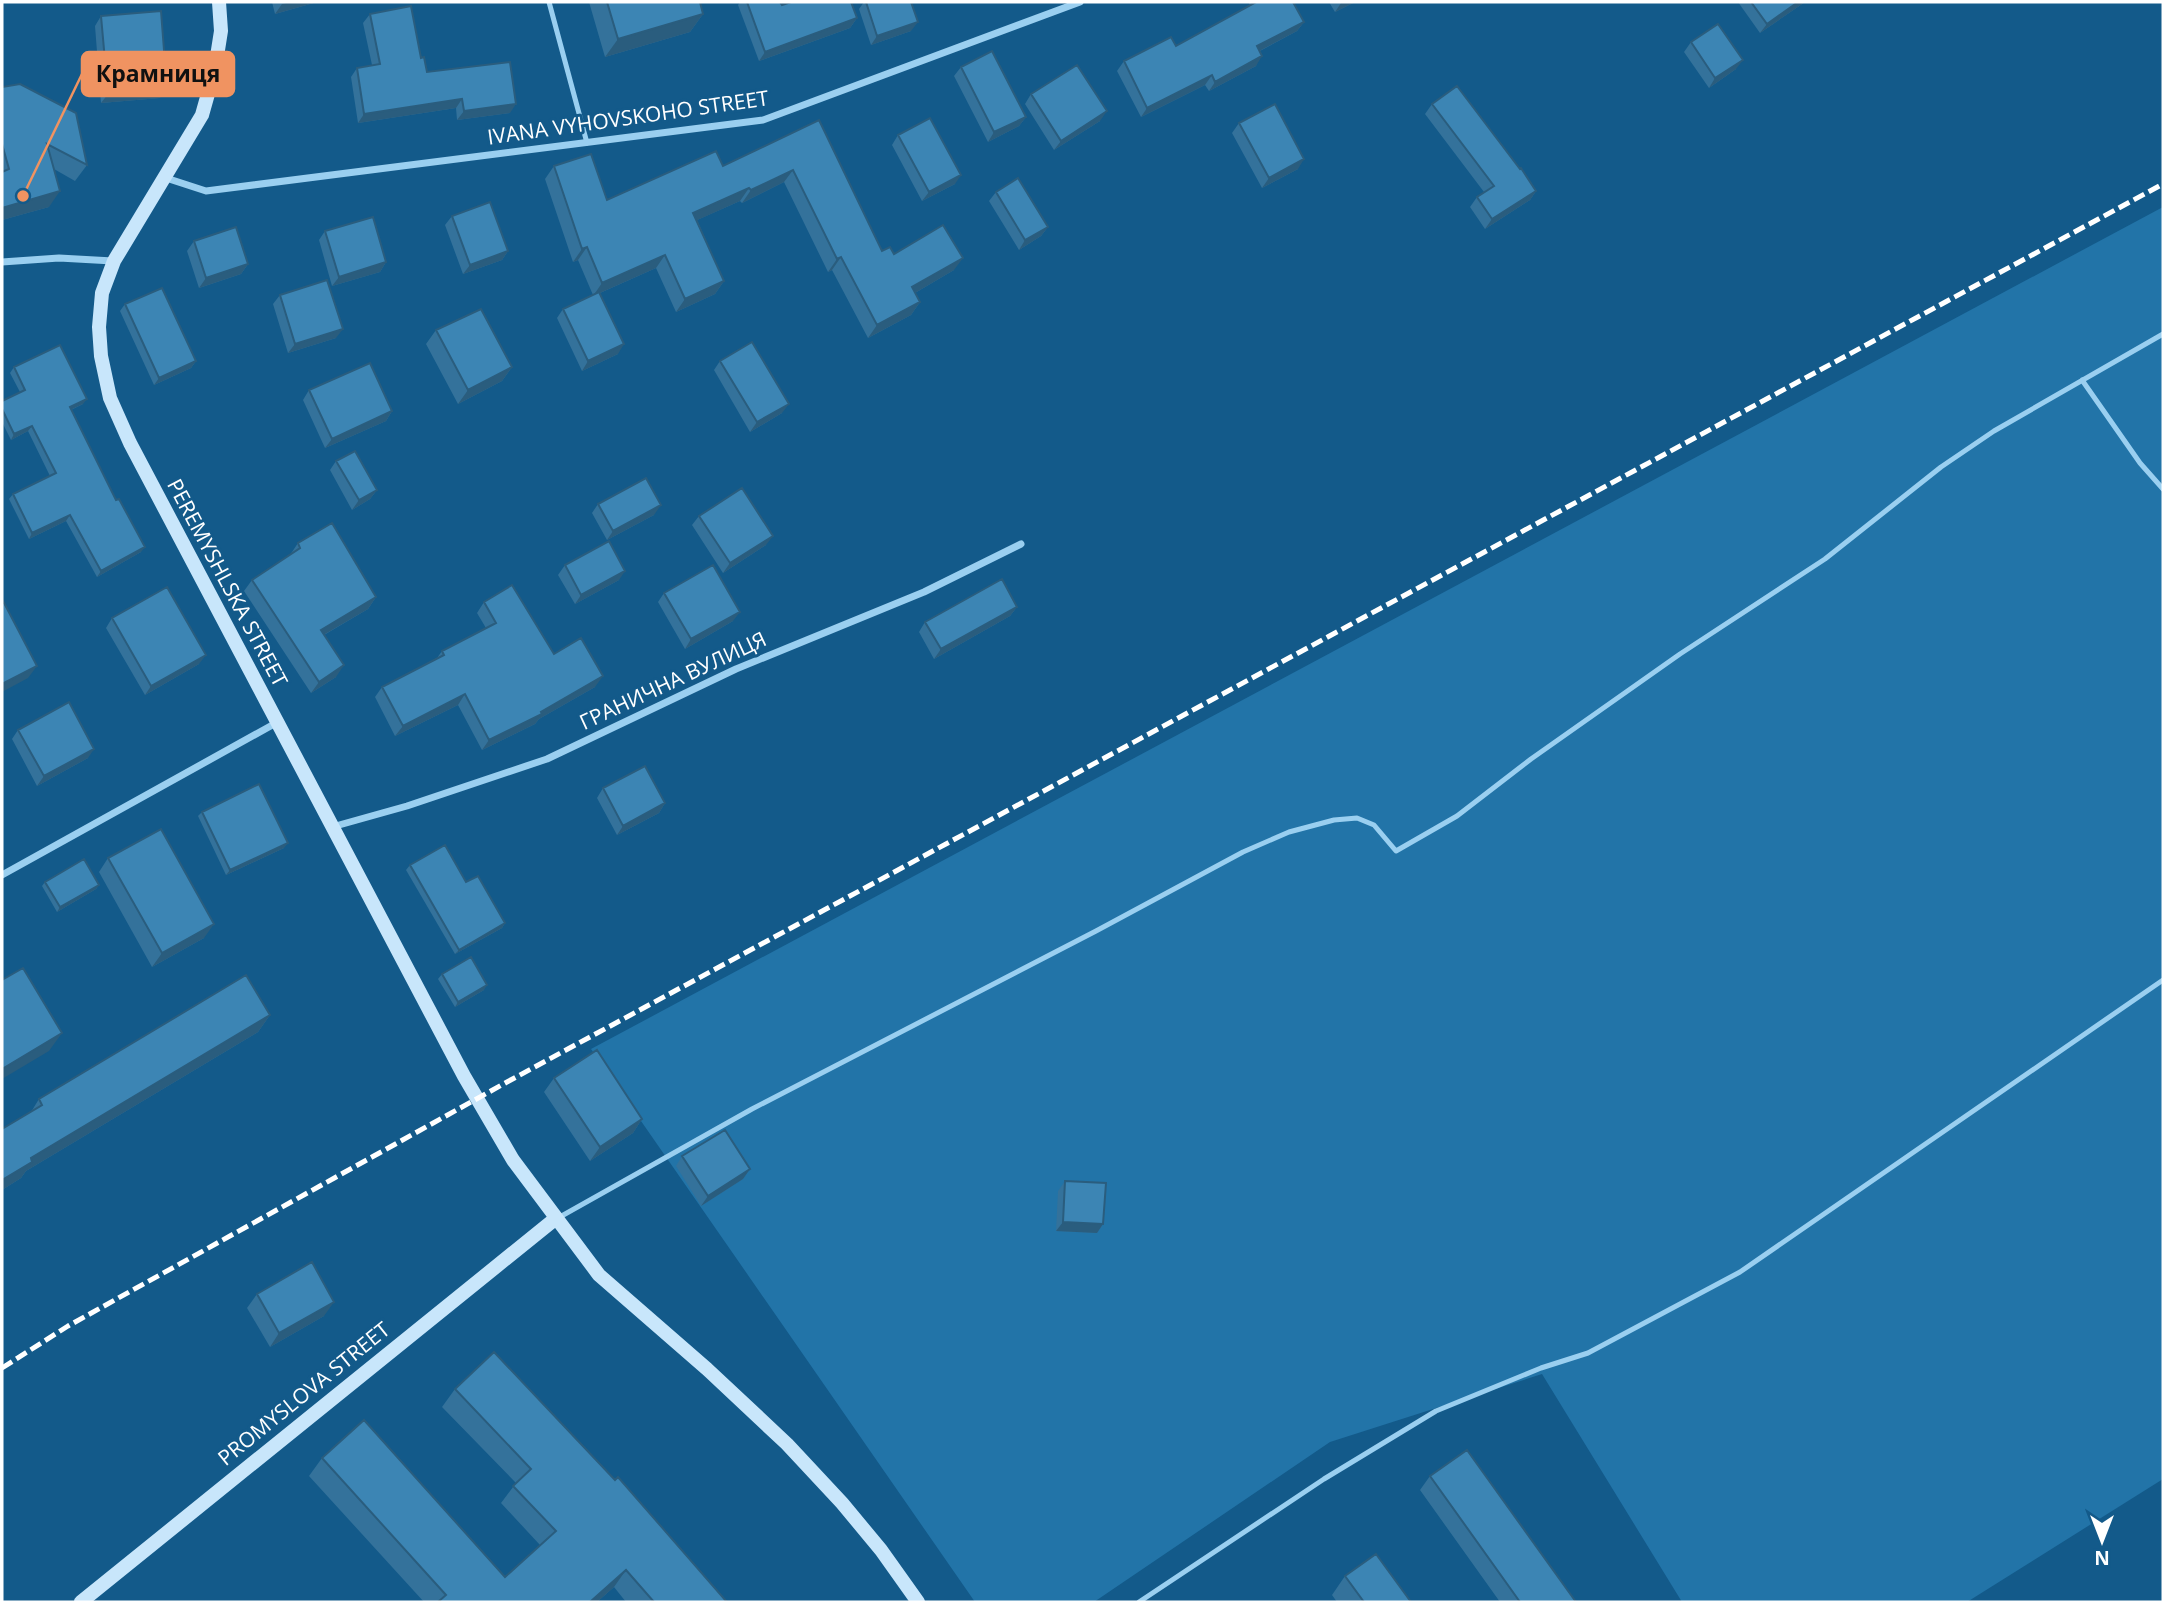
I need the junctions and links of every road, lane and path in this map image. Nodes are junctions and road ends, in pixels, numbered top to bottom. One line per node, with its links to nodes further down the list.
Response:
1 (219, 2): 5 (main road, PEREMYSHLSKA STREET)
2 (548, 2): 4 (lane)
3 (1080, 2): 4 (street, IVANA VYHOVSKOHO STREET)
4 (587, 143): 5 (street, IVANA VYHOVSKOHO STREET)
5 (166, 178): 6 (main road, PEREMYSHLSKA STREET)
6 (114, 261): 7 (street); 12 (main road, PEREMYSHLSKA STREET)
7 (2, 262)
8 (2163, 334): 9 (lane)
9 (2081, 380): 10 (lane); 16 (lane)
10 (2163, 489)
11 (1021, 544): 13 (street, ГРАНИЧНА ВУЛИЦЯ)
12 (276, 723): 13 (main road, PEREMYSHLSKA STREET); 14 (street)
13 (332, 827): 16 (main road, PEREMYSHLSKA STREET)
14 (2, 875)
15 (2163, 980): 19 (lane)
16 (555, 1219): 17 (main road, PROMYSLOVA STREET); 18 (main road, PEREMYSHLSKA STREET)
17 (80, 1602)
18 (918, 1602)
19 (1139, 1602)

